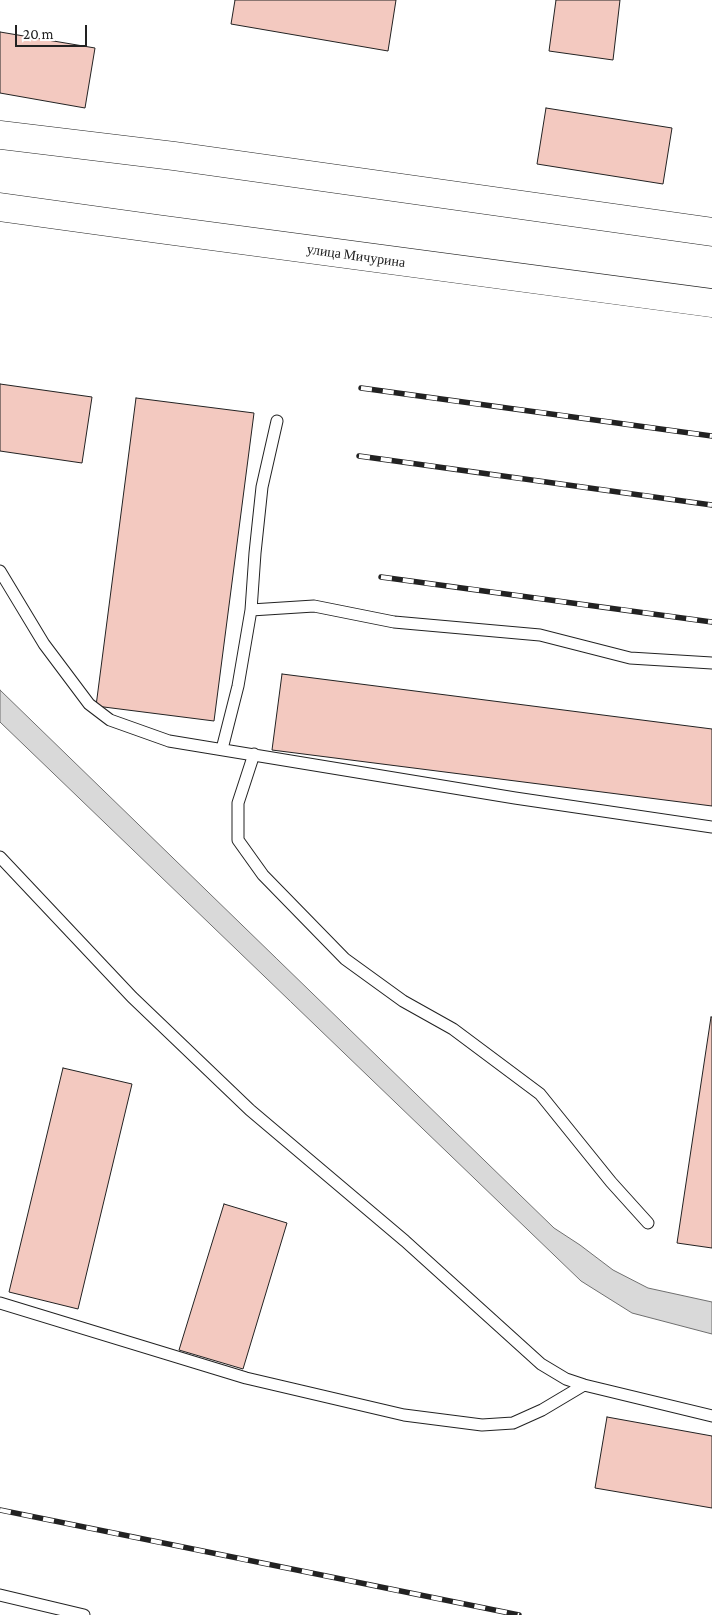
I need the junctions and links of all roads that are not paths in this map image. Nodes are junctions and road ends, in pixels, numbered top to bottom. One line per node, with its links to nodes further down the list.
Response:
1 (0, 135): 3 (main road)
2 (0, 207): 4 (main road, улица Мичурина)
3 (712, 232)
4 (712, 303)
5 (277, 421): 7 (lane)
6 (0, 572): 9 (lane)
7 (251, 610): 8 (lane); 9 (lane)
8 (712, 663)
9 (222, 749): 10 (lane)
10 (254, 754): 11 (lane); 13 (lane)
11 (712, 827)
12 (0, 857): 15 (lane)
13 (648, 1223)
14 (0, 1303): 15 (lane)
15 (584, 1385): 16 (lane)
16 (712, 1416)
17 (0, 1595): 18 (lane)
18 (84, 1615)

